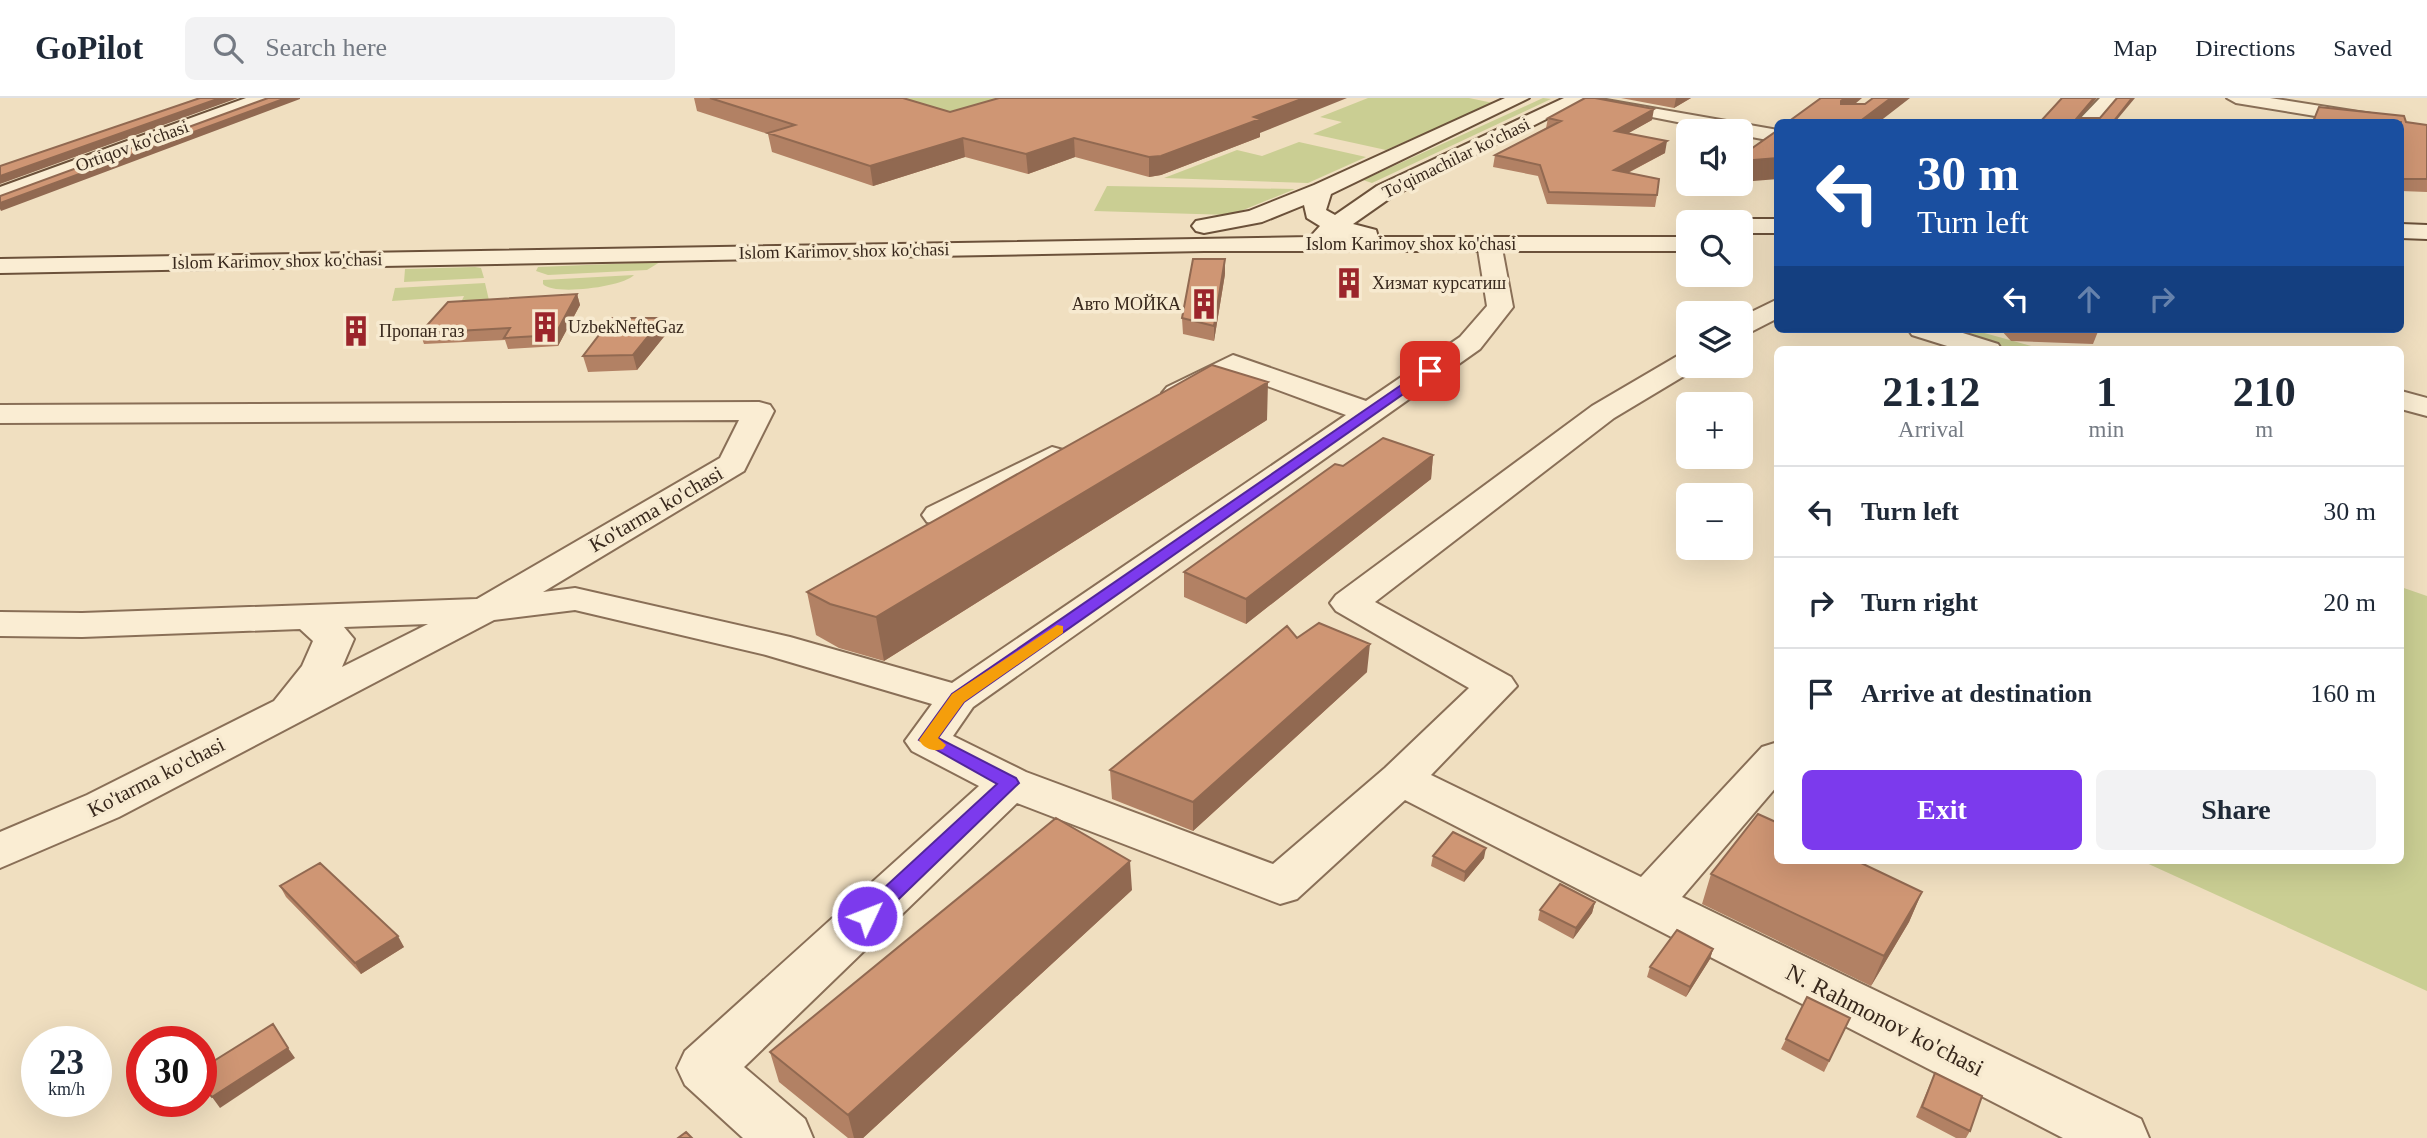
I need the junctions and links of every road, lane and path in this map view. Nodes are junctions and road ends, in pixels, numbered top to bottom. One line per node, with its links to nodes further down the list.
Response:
1 (263, 98): 10 (street, Ortiqov ko'chasi)
2 (1520, 98): 9 (street, To'qimachilar ko'chasi)
3 (1579, 98): 8 (street); 15 (street, To'qimachilar ko'chasi)
4 (2109, 98): 6 (street)
5 (2236, 98): 7 (street)
6 (2089, 119)
7 (2352, 119)
8 (1774, 135)
9 (1322, 190): 15 (street); 16 (street, To'qimachilar ko'chasi)
10 (0, 194)
11 (1451, 226): 12 (street, Islom Karimov shox ko'chasi); 15 (street, Islom Karimov shox ko'chasi); 18 (street)
12 (1676, 226)
13 (1753, 226): 14 (street)
14 (1774, 226)
15 (1338, 227): 16 (street, Islom Karimov shox ko'chasi); 18 (street); 21 (street, To'qimachilar ko'chasi)
16 (1187, 228): 25 (street, Islom Karimov shox ko'chasi)
17 (2404, 231): 19 (street)
18 (1415, 232): 20 (street, Islom Karimov shox ko'chasi); 21 (street, Islom Karimov shox ko'chasi)
19 (2427, 232)
20 (1489, 243): 22 (street, Islom Karimov shox ko'chasi); 37 (street)
21 (1275, 244): 28 (street, Islom Karimov shox ko'chasi)
22 (1676, 244)
23 (1753, 244): 24 (street)
24 (1774, 244)
25 (0, 248)
26 (2404, 248): 27 (street)
27 (2427, 248)
28 (0, 266)
29 (1774, 309): 30 (street)
30 (1753, 322)
31 (1935, 333): 32 (street)
32 (1975, 346)
33 (1676, 368): 47 (street)
34 (2404, 401): 35 (street)
35 (2427, 407)
36 (1147, 408): 37 (street)
37 (1370, 413): 44 (street)
38 (0, 414): 41 (street, Ko'tarma ko'chasi)
39 (1074, 446): 40 (street)
40 (939, 514)
41 (485, 610): 42 (street); 44 (street); 45 (street, Ko'tarma ko'chasi)
42 (310, 617): 43 (street); 45 (street)
43 (0, 624)
44 (958, 698): 48 (street)
45 (281, 713): 49 (street, Ko'tarma ko'chasi)
46 (1774, 762): 50 (street)
47 (1401, 779): 48 (street); 50 (street, N. Rahmonov ko'chasi)
48 (1010, 783): 51 (street)
49 (0, 851)
50 (1650, 901): 52 (street, N. Rahmonov ko'chasi)
51 (783, 1138)
52 (2120, 1138)

